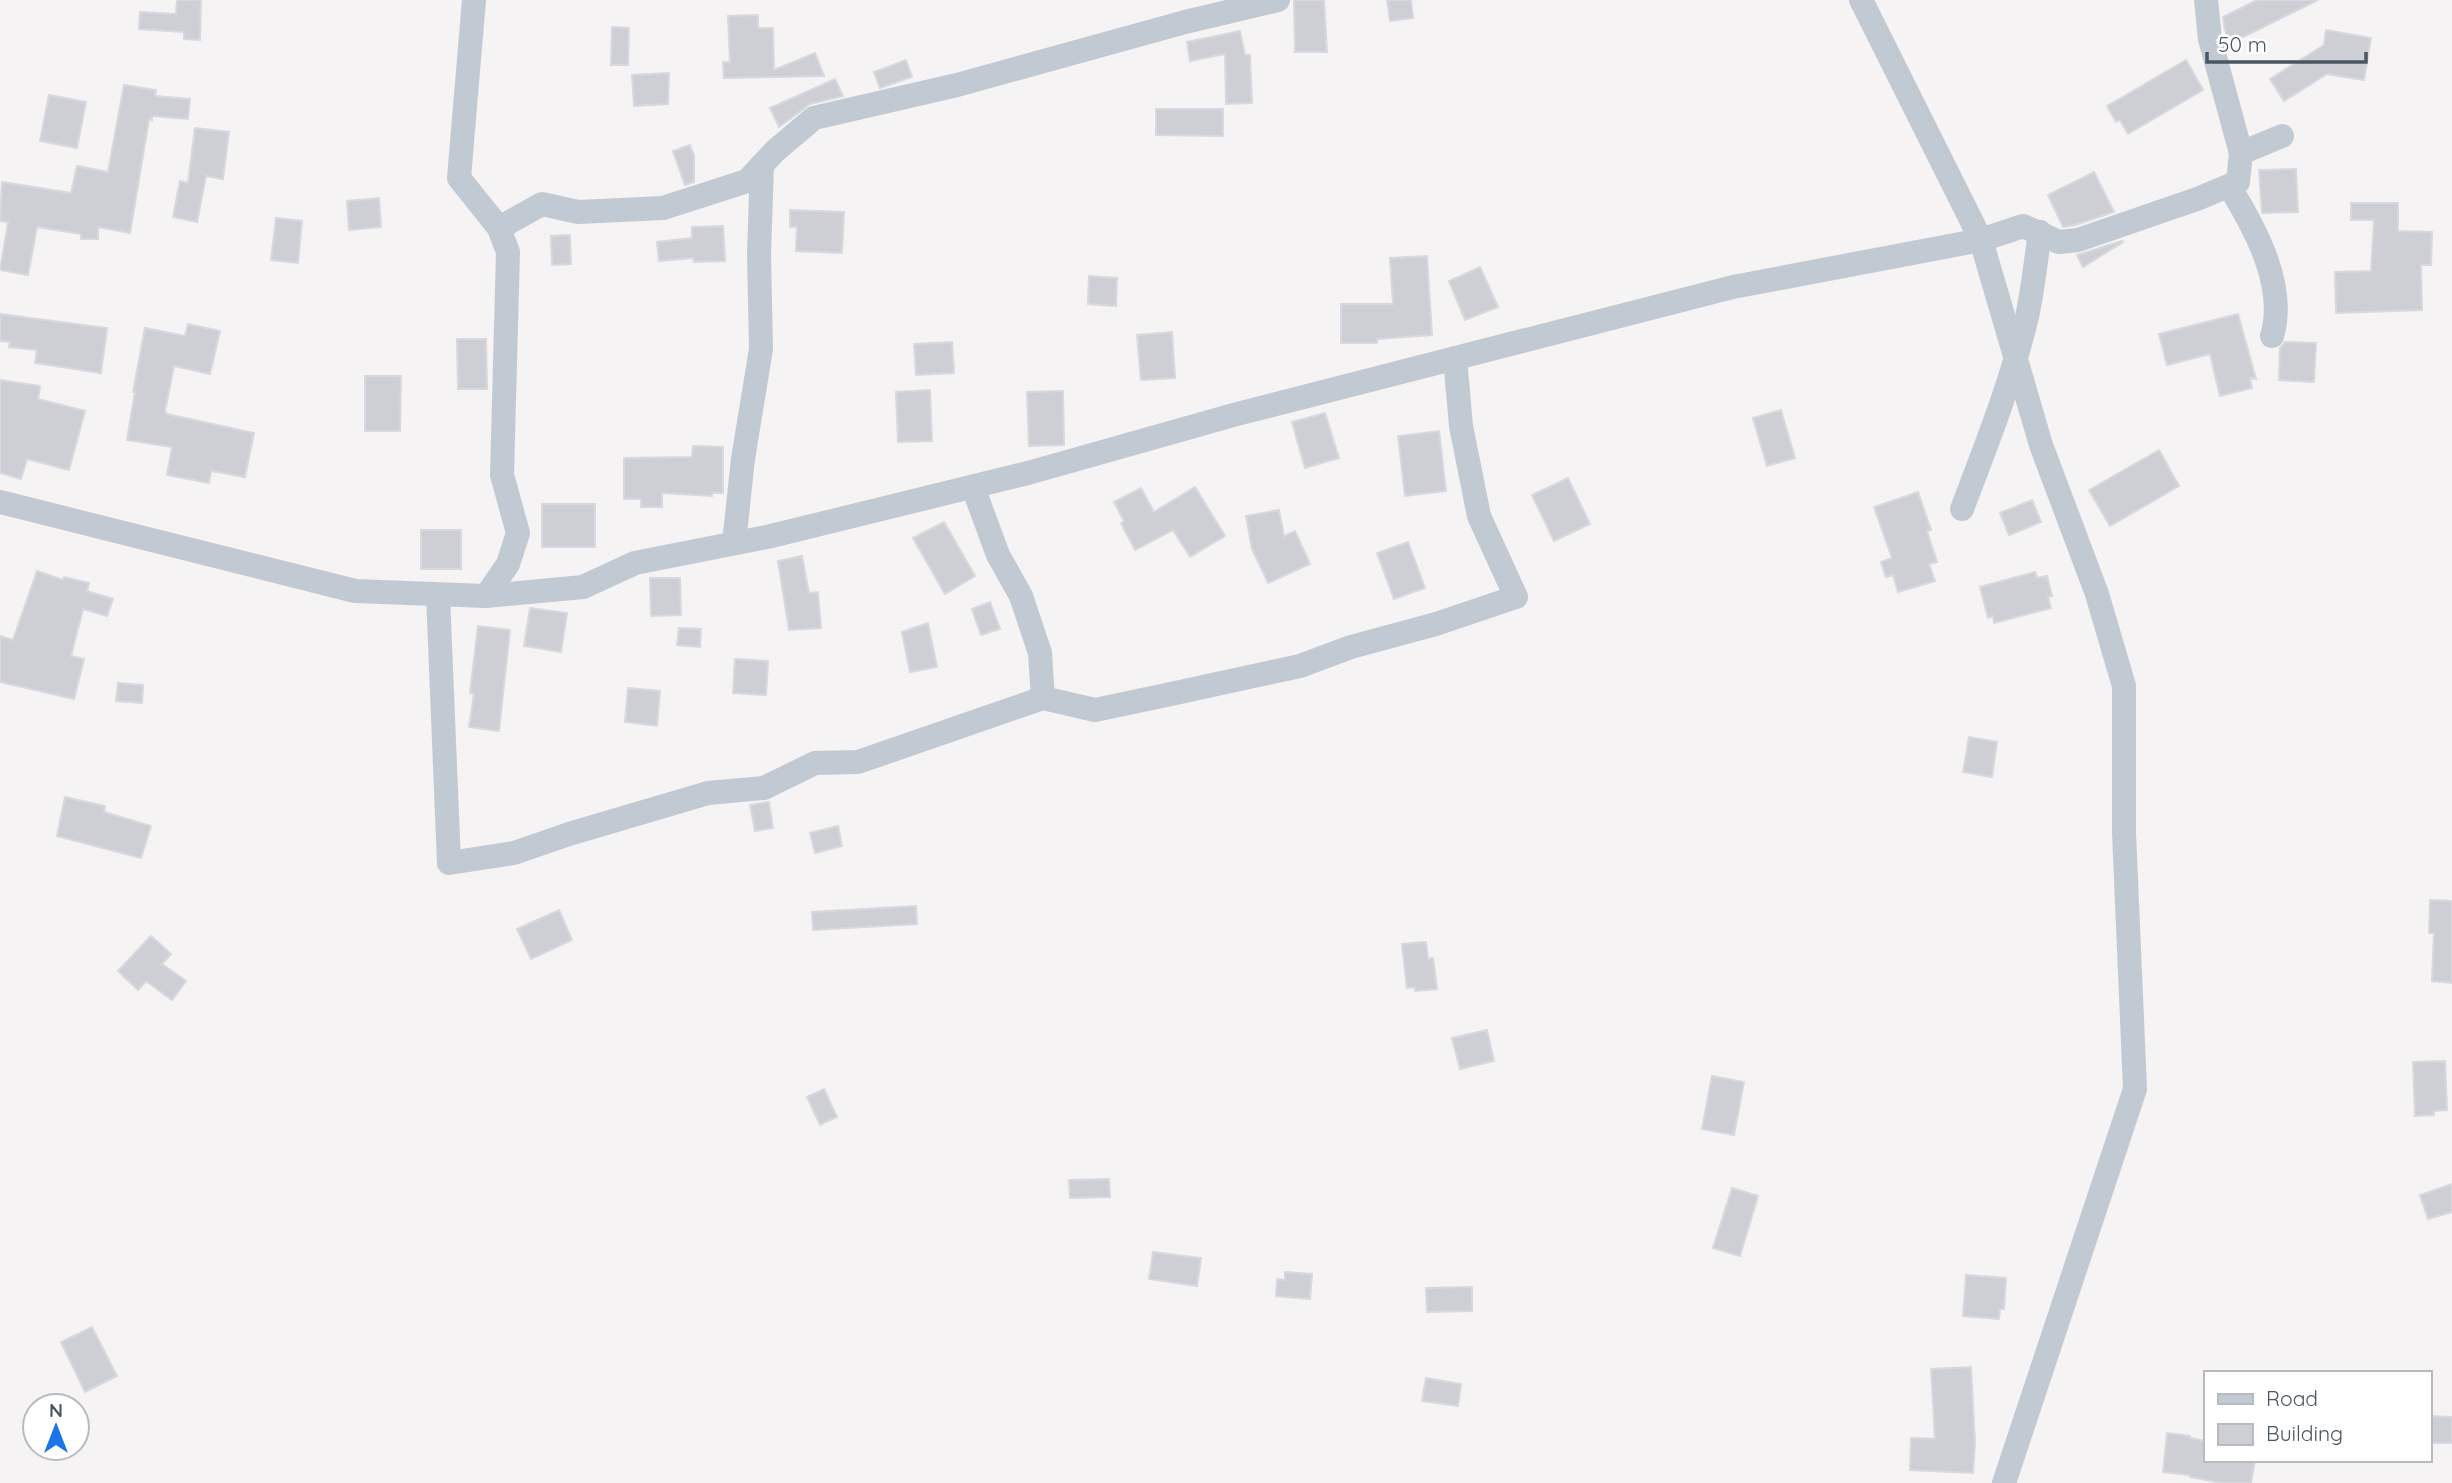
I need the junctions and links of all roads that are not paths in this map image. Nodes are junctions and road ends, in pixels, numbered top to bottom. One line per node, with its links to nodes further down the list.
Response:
1 (474, 0): 9 (street)
2 (1278, 0): 7 (street)
3 (1861, 0): 11 (street)
4 (2206, 0): 6 (street)
5 (2282, 136): 6 (street)
6 (2241, 153): 8 (street)
7 (762, 164): 9 (street); 18 (street)
8 (2229, 186): 10 (street); 12 (street)
9 (499, 228): 20 (street)
10 (2040, 232): 11 (street); 13 (street)
11 (1981, 240): 13 (street); 14 (street)
12 (2272, 336)
13 (2015, 357): 17 (street); 22 (street)
14 (1455, 358): 15 (street); 21 (street)
15 (973, 486): 18 (street); 21 (street)
16 (0, 502): 19 (street)
17 (1962, 509)
18 (734, 543): 20 (street)
19 (438, 595): 20 (street); 21 (street)
20 (486, 596)
21 (1042, 698)
22 (2004, 1483)

